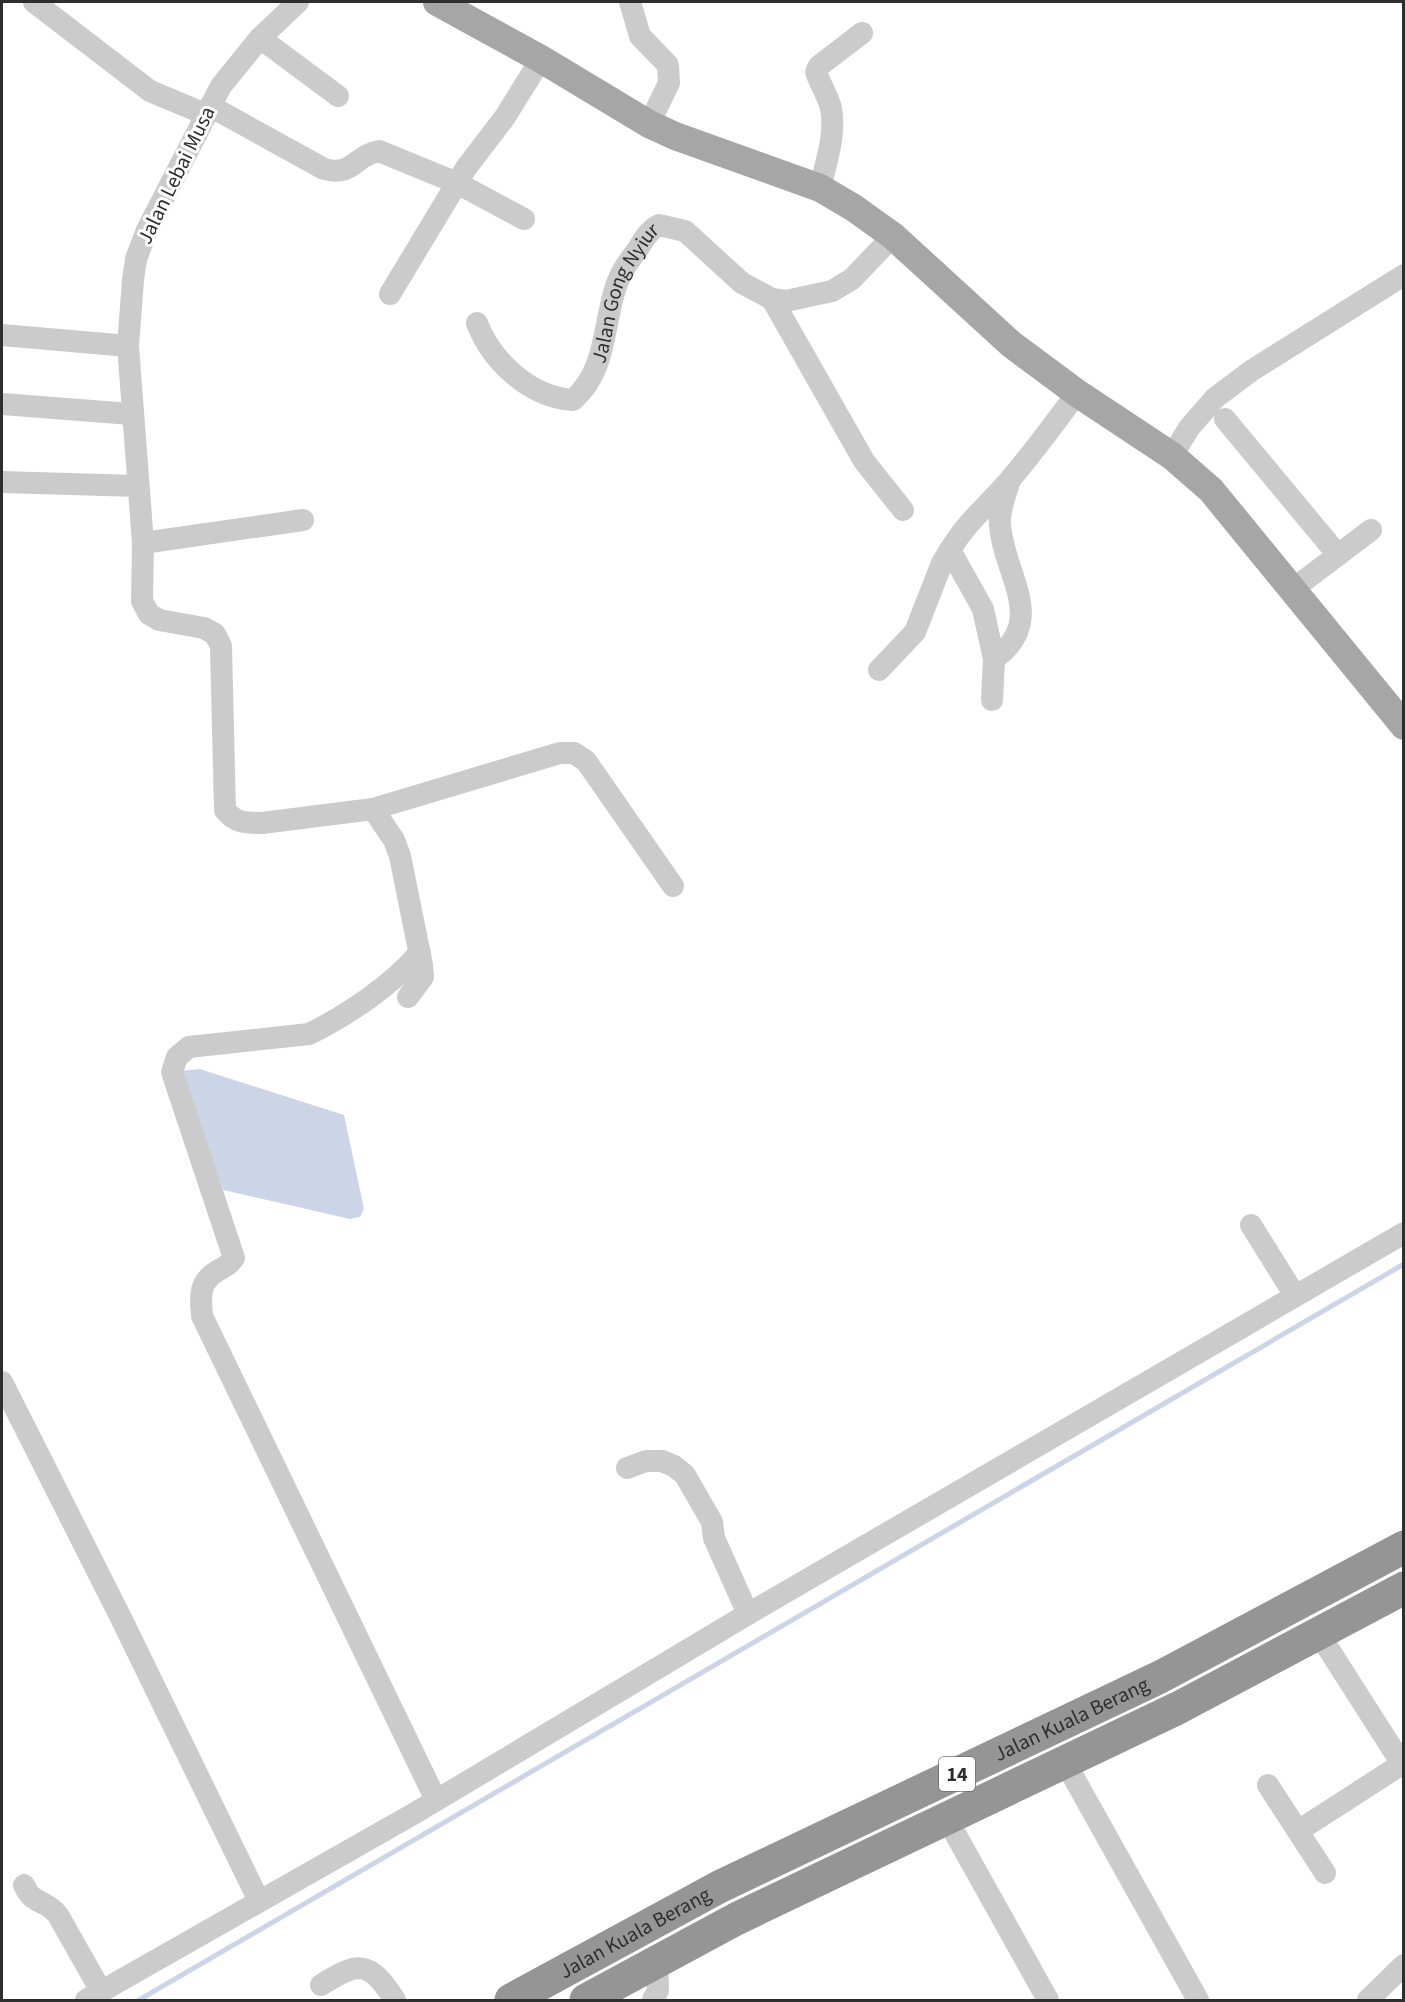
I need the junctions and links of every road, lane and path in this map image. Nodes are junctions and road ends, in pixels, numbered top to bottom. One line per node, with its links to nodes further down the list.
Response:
1 (33, 2): 9 (street)
2 (298, 2): 6 (street, Jalan Lebai Musa)
3 (437, 2): 7 (main road)
4 (637, 5): 10 (street)
5 (862, 33): 12 (street)
6 (260, 38): 8 (street); 9 (street, Jalan Lebai Musa)
7 (542, 59): 10 (main road); 11 (street)
8 (338, 96)
9 (208, 110): 11 (street); 20 (street, Jalan Lebai Musa)
10 (649, 123): 12 (main road)
11 (457, 183): 13 (street); 16 (street)
12 (820, 188): 14 (main road)
13 (524, 219)
14 (893, 236): 17 (street); 21 (main road)
15 (1404, 275): 25 (street)
16 (390, 294)
17 (772, 299): 18 (street, Jalan Gong Nyiur); 29 (street)
18 (477, 323)
19 (2, 335): 20 (street)
20 (128, 346): 23 (street, Jalan Lebai Musa)
21 (1077, 393): 25 (main road); 26 (street)
22 (2, 404): 23 (street)
23 (131, 414): 28 (street, Jalan Lebai Musa)
24 (1225, 419): 34 (street)
25 (1172, 456): 35 (main road)
26 (1010, 480): 33 (street); 36 (street)
27 (2, 482): 28 (street)
28 (137, 486): 32 (street, Jalan Lebai Musa)
29 (903, 510)
30 (303, 520): 32 (street)
31 (1371, 530): 34 (street)
32 (143, 543): 40 (street, Jalan Lebai Musa)
33 (950, 550): 36 (street); 37 (street)
34 (1338, 555): 35 (street)
35 (1293, 589): 39 (main road)
36 (994, 660): 38 (street)
37 (879, 670)
38 (992, 700)
39 (1404, 726)
40 (373, 809): 41 (street, Jalan Lebai Musa); 42 (street)
41 (673, 886)
42 (420, 952): 43 (street); 56 (street)
43 (408, 997)
44 (1251, 1225): 46 (street)
45 (1404, 1233): 46 (street)
46 (1294, 1294): 51 (street)
47 (2, 1382): 61 (street)
48 (627, 1468): 51 (street)
49 (1404, 1547): 64 (highway, Jalan Kuala Berang / 14)
50 (1404, 1588): 52 (highway, Jalan Kuala Berang / 14)
51 (748, 1614): 56 (street)
52 (1319, 1634): 53 (highway, Jalan Kuala Berang / 14); 54 (street)
53 (1065, 1762): 57 (highway, Jalan Kuala Berang / 14); 73 (street)
54 (1403, 1766): 58 (street)
55 (1268, 1785): 58 (street)
56 (436, 1800): 61 (street)
57 (946, 1819): 62 (highway, Jalan Kuala Berang / 14); 72 (street)
58 (1298, 1831): 59 (street)
59 (1325, 1872)
60 (24, 1885): 66 (street)
61 (259, 1901): 66 (street)
62 (657, 1962): 70 (highway, Jalan Kuala Berang / 14); 71 (street)
63 (1404, 1965): 74 (street)
64 (557, 1975): 68 (highway, 14); 69 (highway, Jalan Kuala Berang / 14)
65 (321, 1985): 67 (street)
66 (93, 1996)
67 (395, 2001)
68 (501, 2001)
69 (511, 2001)
70 (586, 2001)
71 (653, 2001)
72 (1048, 2001)
73 (1198, 2001)
74 (1368, 2001)

